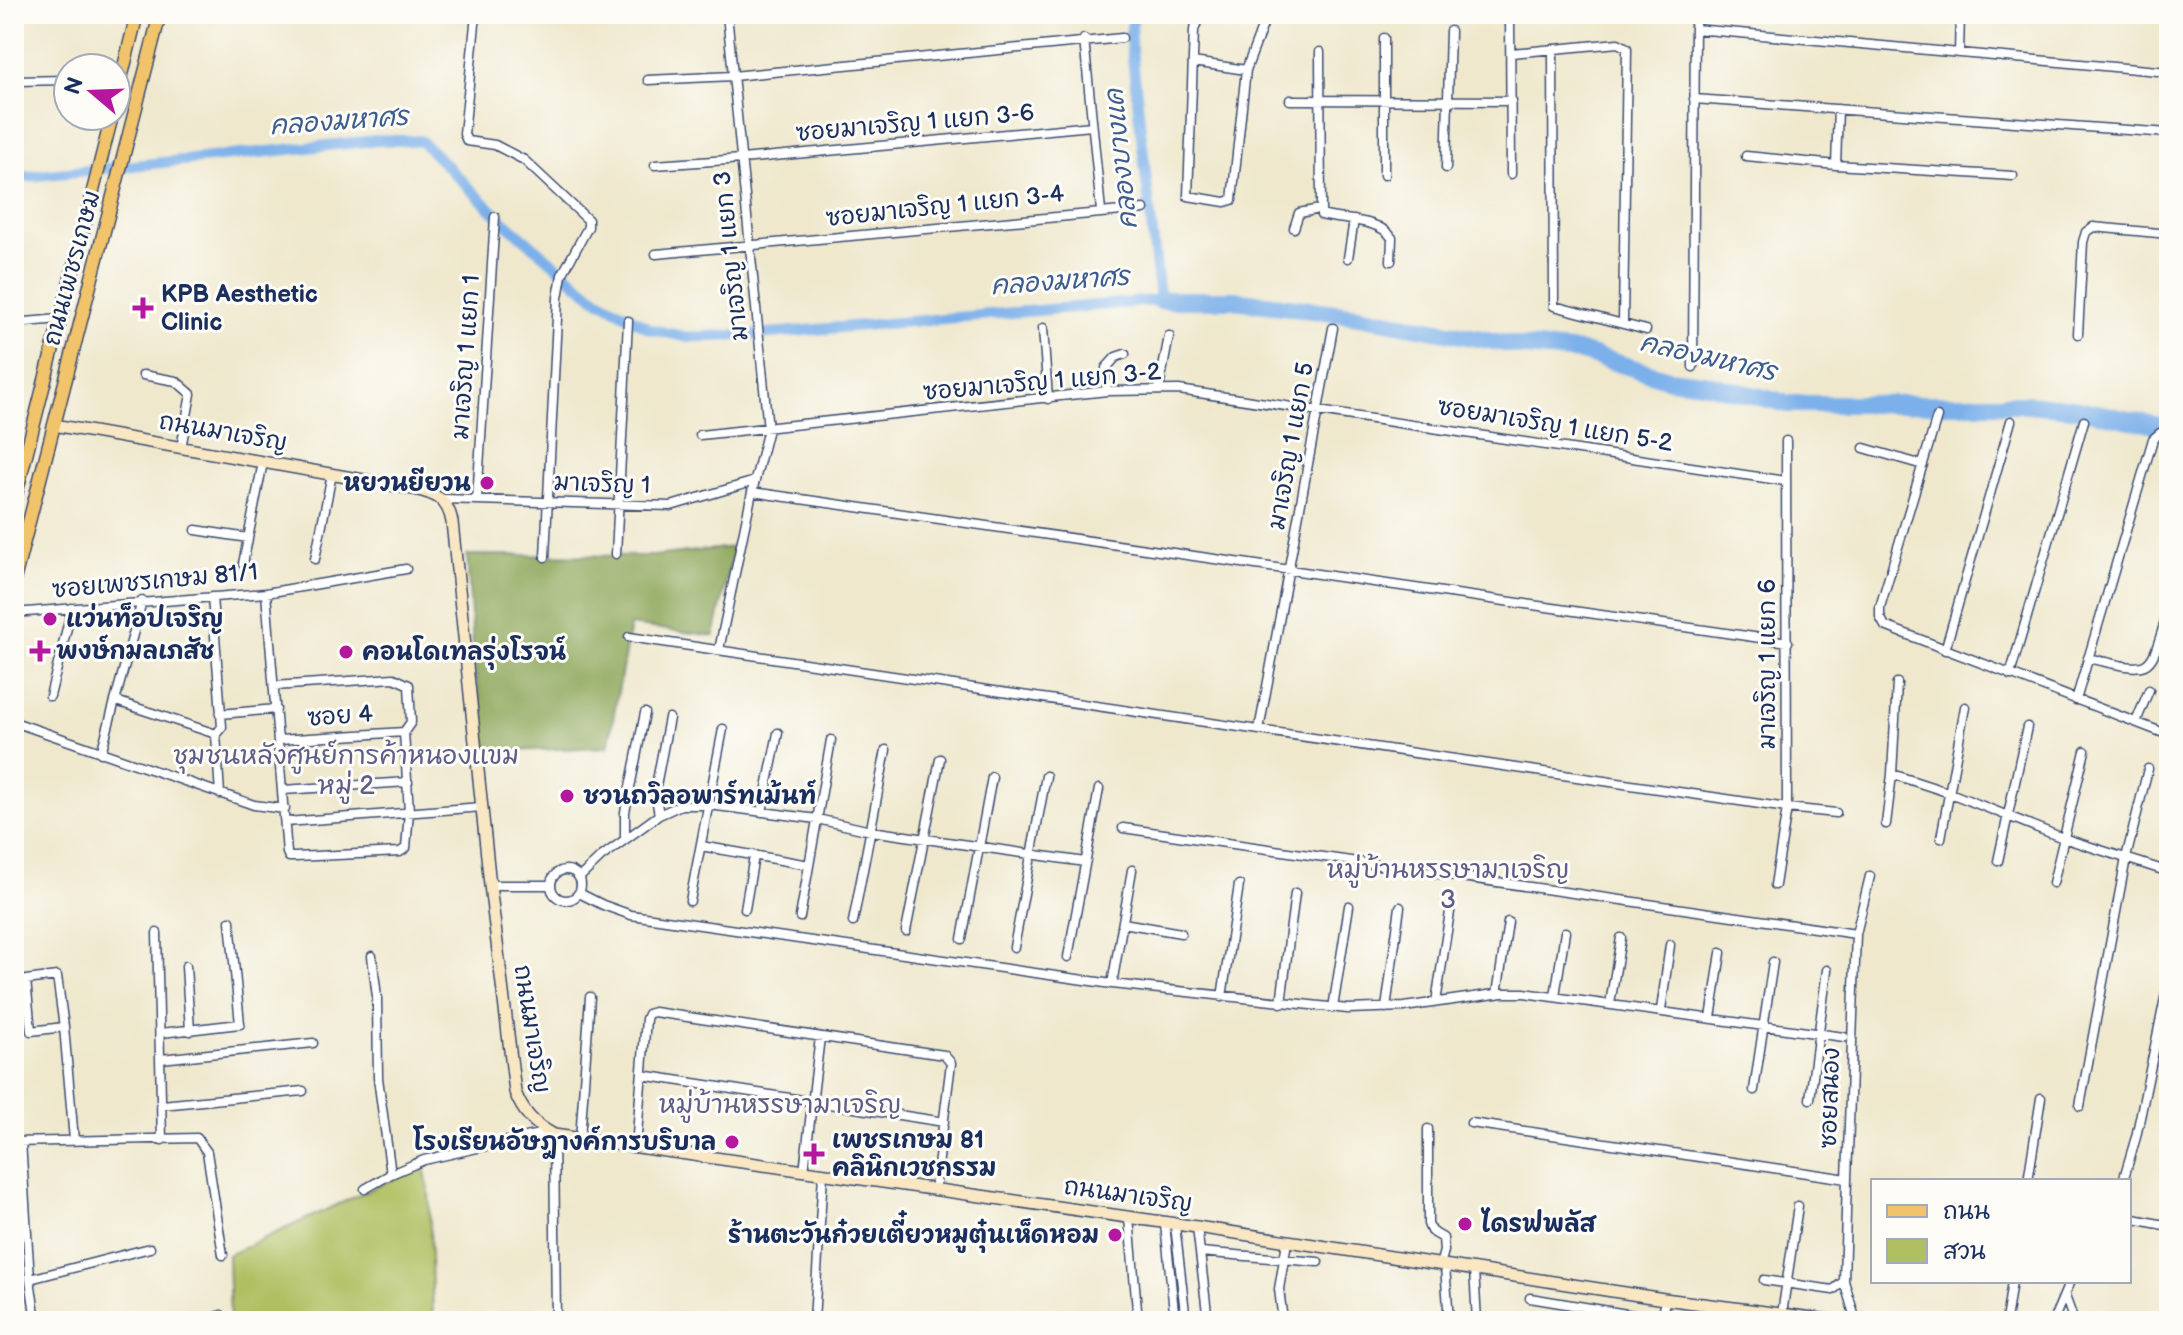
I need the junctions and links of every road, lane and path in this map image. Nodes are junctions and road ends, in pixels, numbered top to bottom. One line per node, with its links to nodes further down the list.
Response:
1 (137, 14): 16 (main road)
2 (160, 14): 76 (main road, ถนนเพชรเกษม)
3 (476, 14): 92 (street)
4 (727, 14): 23 (street, มาเจริญ 1 แยก 3)
5 (1200, 14): 20 (street)
6 (1267, 14): 21 (street)
7 (1510, 14): 18 (street)
8 (1695, 14): 10 (street)
9 (1960, 14): 19 (street)
10 (1695, 29): 19 (street); 27 (street)
11 (1450, 31): 32 (street)
12 (1122, 38): 14 (street)
13 (1384, 38): 31 (street)
14 (1084, 39): 23 (street); 34 (street)
15 (1553, 49): 18 (street); 59 (street); 59 (street)
16 (126, 52)
17 (1320, 52): 29 (street)
18 (1512, 53): 30 (street)
19 (1959, 53): 22 (street)
20 (1193, 62): 21 (street); 21 (street)
21 (1246, 70)
22 (2169, 72)
23 (733, 76): 25 (street); 38 (street, มาเจริญ 1 แยก 3)
24 (52, 80): 26 (street)
25 (648, 80)
26 (14, 81)
27 (1694, 99): 33 (street); 66 (street)
28 (1290, 100): 29 (street)
29 (1320, 101): 31 (street); 46 (street)
30 (1512, 101): 32 (street); 42 (street)
31 (1383, 102): 32 (street); 43 (street)
32 (1446, 102): 41 (street)
33 (1838, 109): 36 (street); 40 (street)
34 (1092, 126): 38 (street, ซอยมาเจริญ 1 แยก 3-6); 47 (street)
35 (108, 132): 56 (main road, ถนนเพชรเกษม)
36 (2169, 133)
37 (1746, 156): 40 (street)
38 (742, 159): 39 (street, ซอยมาเจริญ 1 แยก 3-6); 52 (street, มาเจริญ 1 แยก 3)
39 (655, 165)
40 (1836, 165): 44 (street)
41 (1446, 168)
42 (1511, 174)
43 (1384, 175)
44 (2013, 176)
45 (1144, 209): 47 (street, ซอยมาเจริญ 1 แยก 3-4)
46 (1320, 209): 49 (street); 50 (street)
47 (1101, 211): 52 (street, ซอยมาเจริญ 1 แยก 3-4)
48 (495, 217): 90 (street, มาเจริญ 1 แยก 1)
49 (1354, 220): 54 (street); 55 (street)
50 (1294, 228)
51 (2169, 234): 63 (street)
52 (749, 245): 53 (street, ซอยมาเจริญ 1 แยก 3-4); 77 (street, มาเจริญ 1 แยก 3)
53 (656, 254)
54 (1348, 258)
55 (1391, 261)
56 (60, 319): 58 (street); 73 (main road, ถนนเพชรเกษม)
57 (628, 321): 93 (street)
58 (14, 323)
59 (1623, 323): 62 (street)
60 (1043, 328): 70 (street)
61 (1333, 328): 71 (street, มาเจริญ 1 แยก 5)
62 (1646, 330)
63 (2078, 334)
64 (1169, 336): 68 (street)
65 (1125, 354): 69 (street)
66 (1693, 367)
67 (143, 375): 81 (street)
68 (1159, 389): 69 (street, ซอยมาเจริญ 1 แยก 3-2); 71 (street, ซอยมาเจริญ 1 แยก 3-2)
69 (1107, 391): 70 (street, ซอยมาเจริญ 1 แยก 3-2)
70 (1048, 399): 77 (street, ซอยมาเจริญ 1 แยก 3-2)
71 (1319, 409): 87 (street, ซอยมาเจริญ 1 แยก 5-2); 101 (street, มาเจริญ 1 แยก 5)
72 (1937, 417): 84 (street)
73 (36, 420): 76 (main road); 91 (main road, ถนนเพชรเกษม)
74 (2011, 421): 112 (street)
75 (2084, 421): 114 (street)
76 (54, 425): 81 (main road, ถนนมาเจริญ); 102 (main road, ถนนเพชรเกษม)
77 (768, 429): 78 (street, ซอยมาเจริญ 1 แยก 3-2); 86 (street, มาเจริญ 1 แยก 3)
78 (700, 435)
79 (2169, 436): 113 (street)
80 (1786, 441): 87 (street, มาเจริญ 1 แยก 6)
81 (181, 448): 83 (main road, ถนนมาเจริญ)
82 (1864, 448): 84 (street)
83 (263, 462): 85 (main road, ถนนมาเจริญ); 95 (street)
84 (1923, 465): 112 (street)
85 (332, 474): 89 (main road, ถนนมาเจริญ); 98 (street)
86 (755, 481): 88 (street, มาเจริญ 1 แยก 3); 93 (street, มาเจริญ 1)
87 (1785, 481): 110 (street, มาเจริญ 1 แยก 6)
88 (752, 492): 101 (street); 111 (street, มาเจริญ 1 แยก 3)
89 (443, 499): 90 (street, มาเจริญ 1); 151 (main road, ถนนมาเจริญ)
90 (477, 500): 92 (street, มาเจริญ 1)
91 (14, 502)
92 (547, 503): 93 (street, มาเจริญ 1); 97 (street)
93 (617, 505): 96 (street)
94 (196, 530): 95 (street)
95 (248, 538): 99 (street)
96 (616, 554)
97 (545, 557)
98 (315, 559)
99 (243, 564)
100 (406, 569): 103 (street, ซอยเพชรเกษม 81/1)
101 (1289, 570): 110 (street); 130 (street, มาเจริญ 1 แยก 5)
102 (14, 580)
103 (266, 593): 104 (street, ซอยเพชรเกษม 81/1); 116 (street)
104 (212, 597): 105 (street, ซอยเพชรเกษม 81/1); 124 (street)
105 (142, 601): 106 (street, ซอยเพชรเกษม 81/1); 120 (street)
106 (72, 608): 108 (street, ซอยเพชรเกษม 81/1); 118 (street)
107 (2169, 609): 113 (street)
108 (14, 613)
109 (629, 637): 111 (street)
110 (1788, 642): 152 (street, มาเจริญ 1 แยก 6)
111 (719, 650): 130 (street)
112 (1945, 650): 114 (street)
113 (2088, 658): 119 (street)
114 (2010, 675): 119 (street)
115 (1897, 683): 142 (street)
116 (274, 686): 122 (street); 131 (street)
117 (2149, 690): 127 (street)
118 (50, 696)
119 (2076, 700): 127 (street)
120 (116, 701): 133 (street); 139 (street)
121 (1965, 707): 148 (street)
122 (276, 709): 124 (street); 135 (street)
123 (645, 713): 167 (street)
124 (220, 714): 133 (street)
125 (669, 718): 157 (street)
126 (14, 722): 139 (street)
127 (2136, 722): 134 (street)
128 (2027, 727): 158 (street)
129 (723, 729): 150 (street)
130 (1259, 730): 152 (street)
131 (404, 732): 135 (street, ซอย 4); 145 (street)
132 (778, 733): 155 (street)
133 (216, 734): 149 (street)
134 (2169, 735)
135 (279, 740): 147 (street)
136 (831, 740): 159 (street)
137 (886, 750): 163 (street)
138 (2085, 751): 166 (street)
139 (101, 753): 149 (street)
140 (940, 759): 164 (street)
141 (2148, 769): 172 (street)
142 (1892, 774): 148 (street); 161 (street)
143 (1046, 776): 170 (street)
144 (992, 777): 168 (street)
145 (408, 782): 147 (street); 154 (street)
146 (1099, 789): 174 (street)
147 (283, 790): 153 (street)
148 (1950, 793): 158 (street); 165 (street)
149 (220, 794): 153 (street)
150 (709, 805): 155 (street); 157 (street); 169 (street)
151 (482, 807): 154 (street); 181 (main road, ถนนมาเจริญ)
152 (1787, 808): 156 (street); 184 (street, มาเจริญ 1 แยก 6)
153 (285, 809): 160 (street)
154 (409, 812): 160 (street); 160 (street)
155 (762, 812): 159 (street)
156 (1836, 813)
157 (659, 815): 167 (street)
158 (2008, 816): 166 (street); 173 (street)
159 (817, 819): 163 (street); 175 (street)
160 (286, 822)
161 (1886, 824)
162 (1123, 828): 201 (street)
163 (871, 831): 164 (street); 194 (street)
164 (923, 838): 168 (street); 197 (street)
165 (1941, 838)
166 (2063, 838): 172 (street); 180 (street)
167 (625, 839): 179 (street)
168 (978, 845): 170 (street); 203 (street)
169 (701, 846): 171 (street); 187 (street)
170 (1031, 852): 174 (street); 205 (street)
171 (754, 856): 175 (street); 190 (street)
172 (2126, 858): 177 (street); 241 (street)
173 (1998, 861)
174 (1085, 862): 208 (street)
175 (809, 865): 192 (street)
176 (1132, 870): 196 (street)
177 (2169, 872)
178 (1870, 876): 201 (street, ซอยสนอง)
179 (579, 878): 182 (street); 185 (street)
180 (2053, 883)
181 (490, 885): 182 (street); 245 (main road, ถนนมาเจริญ)
182 (550, 885): 185 (street)
183 (1239, 885): 217 (street)
184 (1775, 885)
185 (579, 893): 213 (street)
186 (1295, 893): 219 (street)
187 (690, 901)
188 (1349, 906): 221 (street)
189 (1400, 907): 222 (street)
190 (745, 909)
191 (1450, 912): 218 (street)
192 (800, 917)
193 (230, 921): 227 (street)
194 (853, 922)
195 (1508, 922): 214 (street)
196 (1123, 923): 200 (street); 213 (street)
197 (906, 931)
198 (1565, 932): 215 (street)
199 (157, 933): 228 (street)
200 (1181, 933)
201 (1856, 934): 254 (street, ซอยสนอง)
202 (1621, 938): 220 (street)
203 (962, 939)
204 (1670, 945): 223 (street)
205 (1014, 947)
206 (1721, 953): 224 (street)
207 (372, 956): 252 (street)
208 (1068, 957)
209 (1773, 962): 225 (street)
210 (186, 966): 227 (street)
211 (1827, 970): 229 (street)
212 (2169, 979): 256 (street)
213 (1112, 984): 217 (street)
214 (1497, 994): 215 (street); 218 (street)
215 (1555, 996): 220 (street)
216 (590, 997): 248 (street)
217 (1222, 997): 219 (street)
218 (1436, 1002): 222 (street)
219 (1281, 1003): 221 (street)
220 (1610, 1004): 223 (street)
221 (1333, 1008): 222 (street)
222 (1386, 1008)
223 (1661, 1010): 224 (street)
224 (1711, 1018): 225 (street)
225 (1764, 1025): 229 (street); 235 (street)
226 (64, 1027): 226 (street); 246 (street)
227 (190, 1031): 228 (street)
228 (161, 1033): 233 (street)
229 (1820, 1033): 231 (street); 238 (street)
230 (820, 1037): 234 (street); 239 (street); 242 (street)
231 (1844, 1037)
232 (313, 1043): 233 (street)
233 (161, 1059): 240 (street)
234 (642, 1075): 239 (street); 250 (street)
235 (1754, 1090)
236 (303, 1091): 240 (street)
237 (2041, 1098): 255 (street)
238 (1810, 1099)
239 (812, 1101): 242 (street); 251 (street)
240 (162, 1105): 247 (street)
241 (2080, 1106)
242 (944, 1122): 258 (street)
243 (1471, 1123): 254 (street)
244 (1428, 1129): 271 (street)
245 (551, 1133): 248 (main road, ถนนมาเจริญ); 252 (street); 287 (street)
246 (74, 1140): 247 (street); 249 (street)
247 (162, 1140): 268 (street)
248 (580, 1140): 250 (main road, ถนนมาเจริญ)
249 (18, 1142): 273 (street)
250 (636, 1148): 251 (main road, ถนนมาเจริญ)
251 (804, 1171): 253 (main road, ถนนมาเจริญ)
252 (391, 1174): 257 (street)
253 (823, 1174): 258 (main road, ถนนมาเจริญ); 288 (street)
254 (1847, 1179): 275 (street, ซอยสนอง)
255 (2028, 1179)
256 (2124, 1179)
257 (365, 1189)
258 (935, 1190): 260 (main road, ถนนมาเจริญ)
259 (1798, 1206): 278 (street)
260 (1129, 1218): 262 (main road, ถนนมาเจริญ); 289 (street)
261 (2131, 1218): 263 (street)
262 (1170, 1224): 264 (main road, ถนนมาเจริญ); 290 (street); 291 (street)
263 (2169, 1226)
264 (1197, 1227): 265 (main road, ถนนมาเจริญ); 267 (street)
265 (1287, 1242): 269 (street); 271 (main road, ถนนมาเจริญ)
266 (150, 1248): 273 (street)
267 (1200, 1252): 269 (street); 292 (street)
268 (223, 1255)
269 (1283, 1258): 270 (street); 293 (street)
270 (1318, 1262)
271 (1442, 1266): 272 (main road, ถนนมาเจริญ); 294 (street)
272 (1474, 1270): 281 (main road, ถนนมาเจริญ); 295 (street)
273 (30, 1279): 285 (street)
274 (1764, 1280): 278 (street)
275 (1844, 1281): 278 (street); 297 (street, ซอยสนอง)
276 (2012, 1283): 298 (street)
277 (2069, 1283): 279 (street)
278 (1788, 1284): 282 (street)
279 (2065, 1296): 299 (street); 300 (street)
280 (1530, 1298): 284 (street)
281 (1672, 1300): 282 (main road, ถนนมาเจริญ); 284 (street)
282 (1782, 1314): 296 (main road, ถนนมาเจริญ)
283 (221, 1315): 286 (street)
284 (1667, 1319)
285 (36, 1321)
286 (208, 1321)
287 (556, 1321)
288 (814, 1321)
289 (1138, 1321)
290 (1175, 1321)
291 (1186, 1321)
292 (1208, 1321)
293 (1283, 1321)
294 (1449, 1321)
295 (1477, 1321)
296 (1829, 1321)
297 (1856, 1321)
298 (2006, 1321)
299 (2053, 1321)
300 (2074, 1321)

